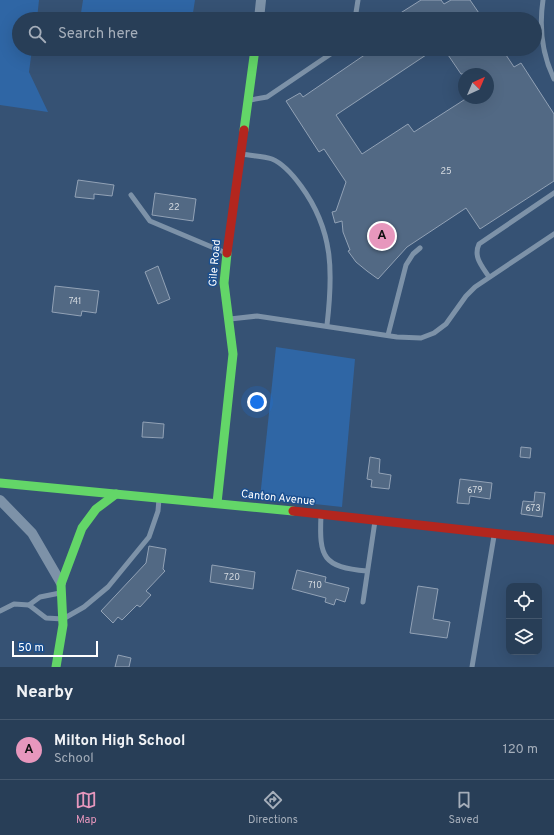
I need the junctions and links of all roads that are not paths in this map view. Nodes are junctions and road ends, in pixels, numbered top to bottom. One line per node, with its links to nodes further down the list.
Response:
1 (261, 0): 4 (street)
2 (358, 0): 5 (lane)
3 (543, 0): 8 (lane)
4 (260, 12)
5 (356, 12)
6 (254, 56): 9 (street, Gile Road)
7 (328, 56): 9 (lane)
8 (554, 79)
9 (248, 100): 10 (street, Gile Road)
10 (241, 154): 15 (street, Gile Road); 18 (lane)
11 (554, 193): 16 (lane)
12 (131, 195): 15 (lane)
13 (554, 234): 16 (lane)
14 (420, 248): 19 (lane)
15 (227, 253): 17 (street, Gile Road)
16 (489, 277): 19 (lane)
17 (229, 319): 18 (lane); 24 (street, Gile Road)
18 (327, 325): 19 (lane)
19 (388, 335)
20 (0, 483): 21 (street, Canton Avenue)
21 (116, 494): 22 (street, Canton Avenue); 30 (street)
22 (159, 498): 24 (street, Canton Avenue); 34 (lane)
23 (0, 500): 30 (street)
24 (217, 503): 25 (street, Canton Avenue)
25 (321, 514): 26 (street, Canton Avenue); 29 (lane)
26 (375, 520): 27 (street, Canton Avenue); 29 (lane)
27 (494, 533): 28 (street, Canton Avenue); 36 (lane)
28 (554, 540)
29 (367, 571): 31 (lane)
30 (61, 588): 32 (lane); 34 (street)
31 (363, 602)
32 (29, 605): 33 (lane); 34 (lane)
33 (0, 611)
34 (63, 618): 35 (street)
35 (56, 667)
36 (472, 667)

